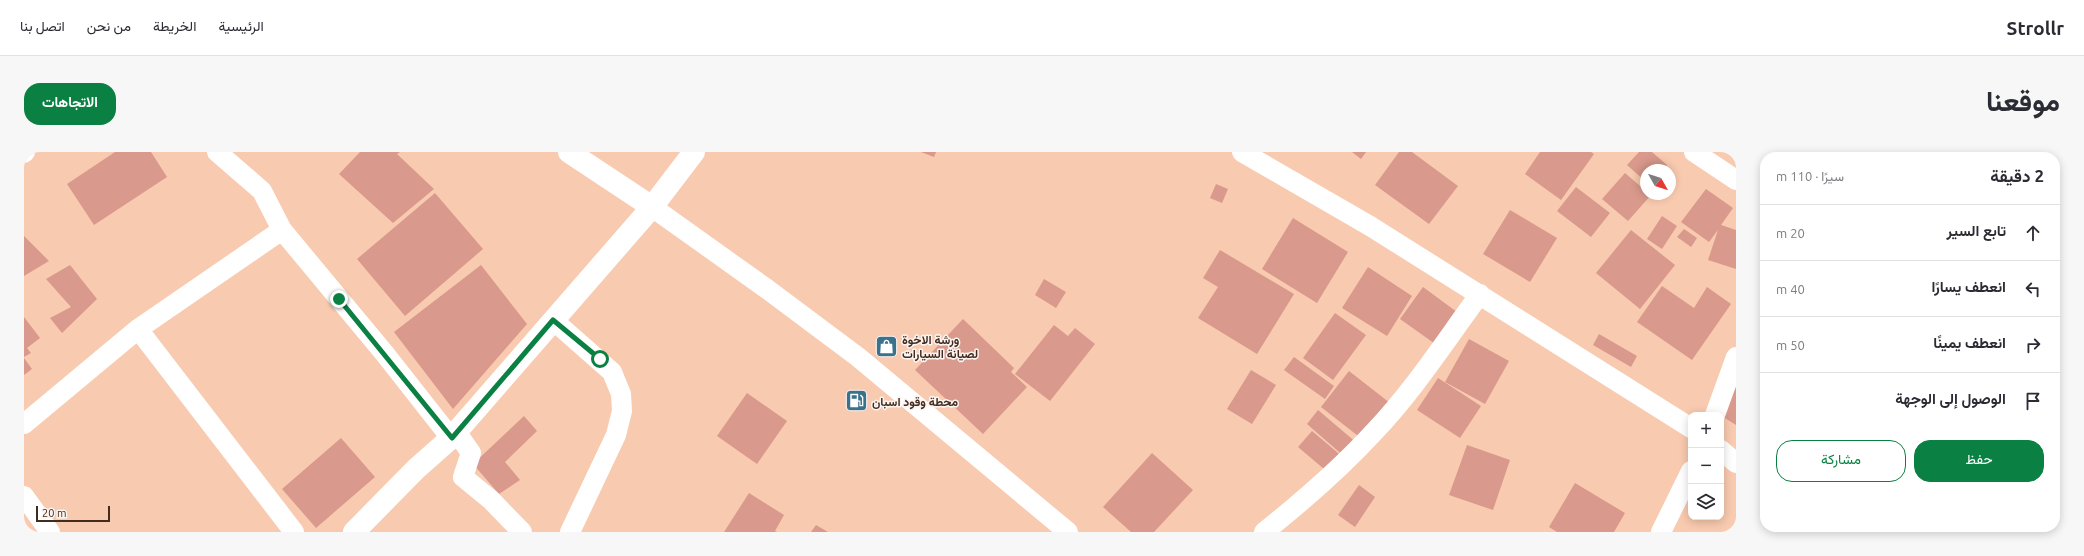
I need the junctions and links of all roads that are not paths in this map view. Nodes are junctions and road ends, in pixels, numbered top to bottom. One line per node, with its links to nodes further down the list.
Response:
1 (217, 152): 8 (street)
2 (569, 152): 7 (street)
3 (694, 152): 7 (street)
4 (1242, 152): 9 (street)
5 (1694, 152): 6 (street)
6 (1736, 180)
7 (652, 207): 10 (street); 26 (street)
8 (282, 230): 11 (street); 16 (street)
9 (1480, 294): 15 (street); 27 (street)
10 (553, 320): 16 (street); 25 (street)
11 (138, 329): 14 (street); 22 (street)
12 (1736, 357): 13 (street)
13 (1716, 412)
14 (24, 424)
15 (1688, 426)
16 (452, 438): 23 (street); 24 (street)
17 (1724, 453): 18 (street)
18 (1736, 463)
19 (1688, 477): 28 (street)
20 (24, 496): 21 (street)
21 (50, 532)
22 (294, 532)
23 (354, 532)
24 (522, 532)
25 (570, 532)
26 (1068, 532)
27 (1264, 532)
28 (1661, 532)

